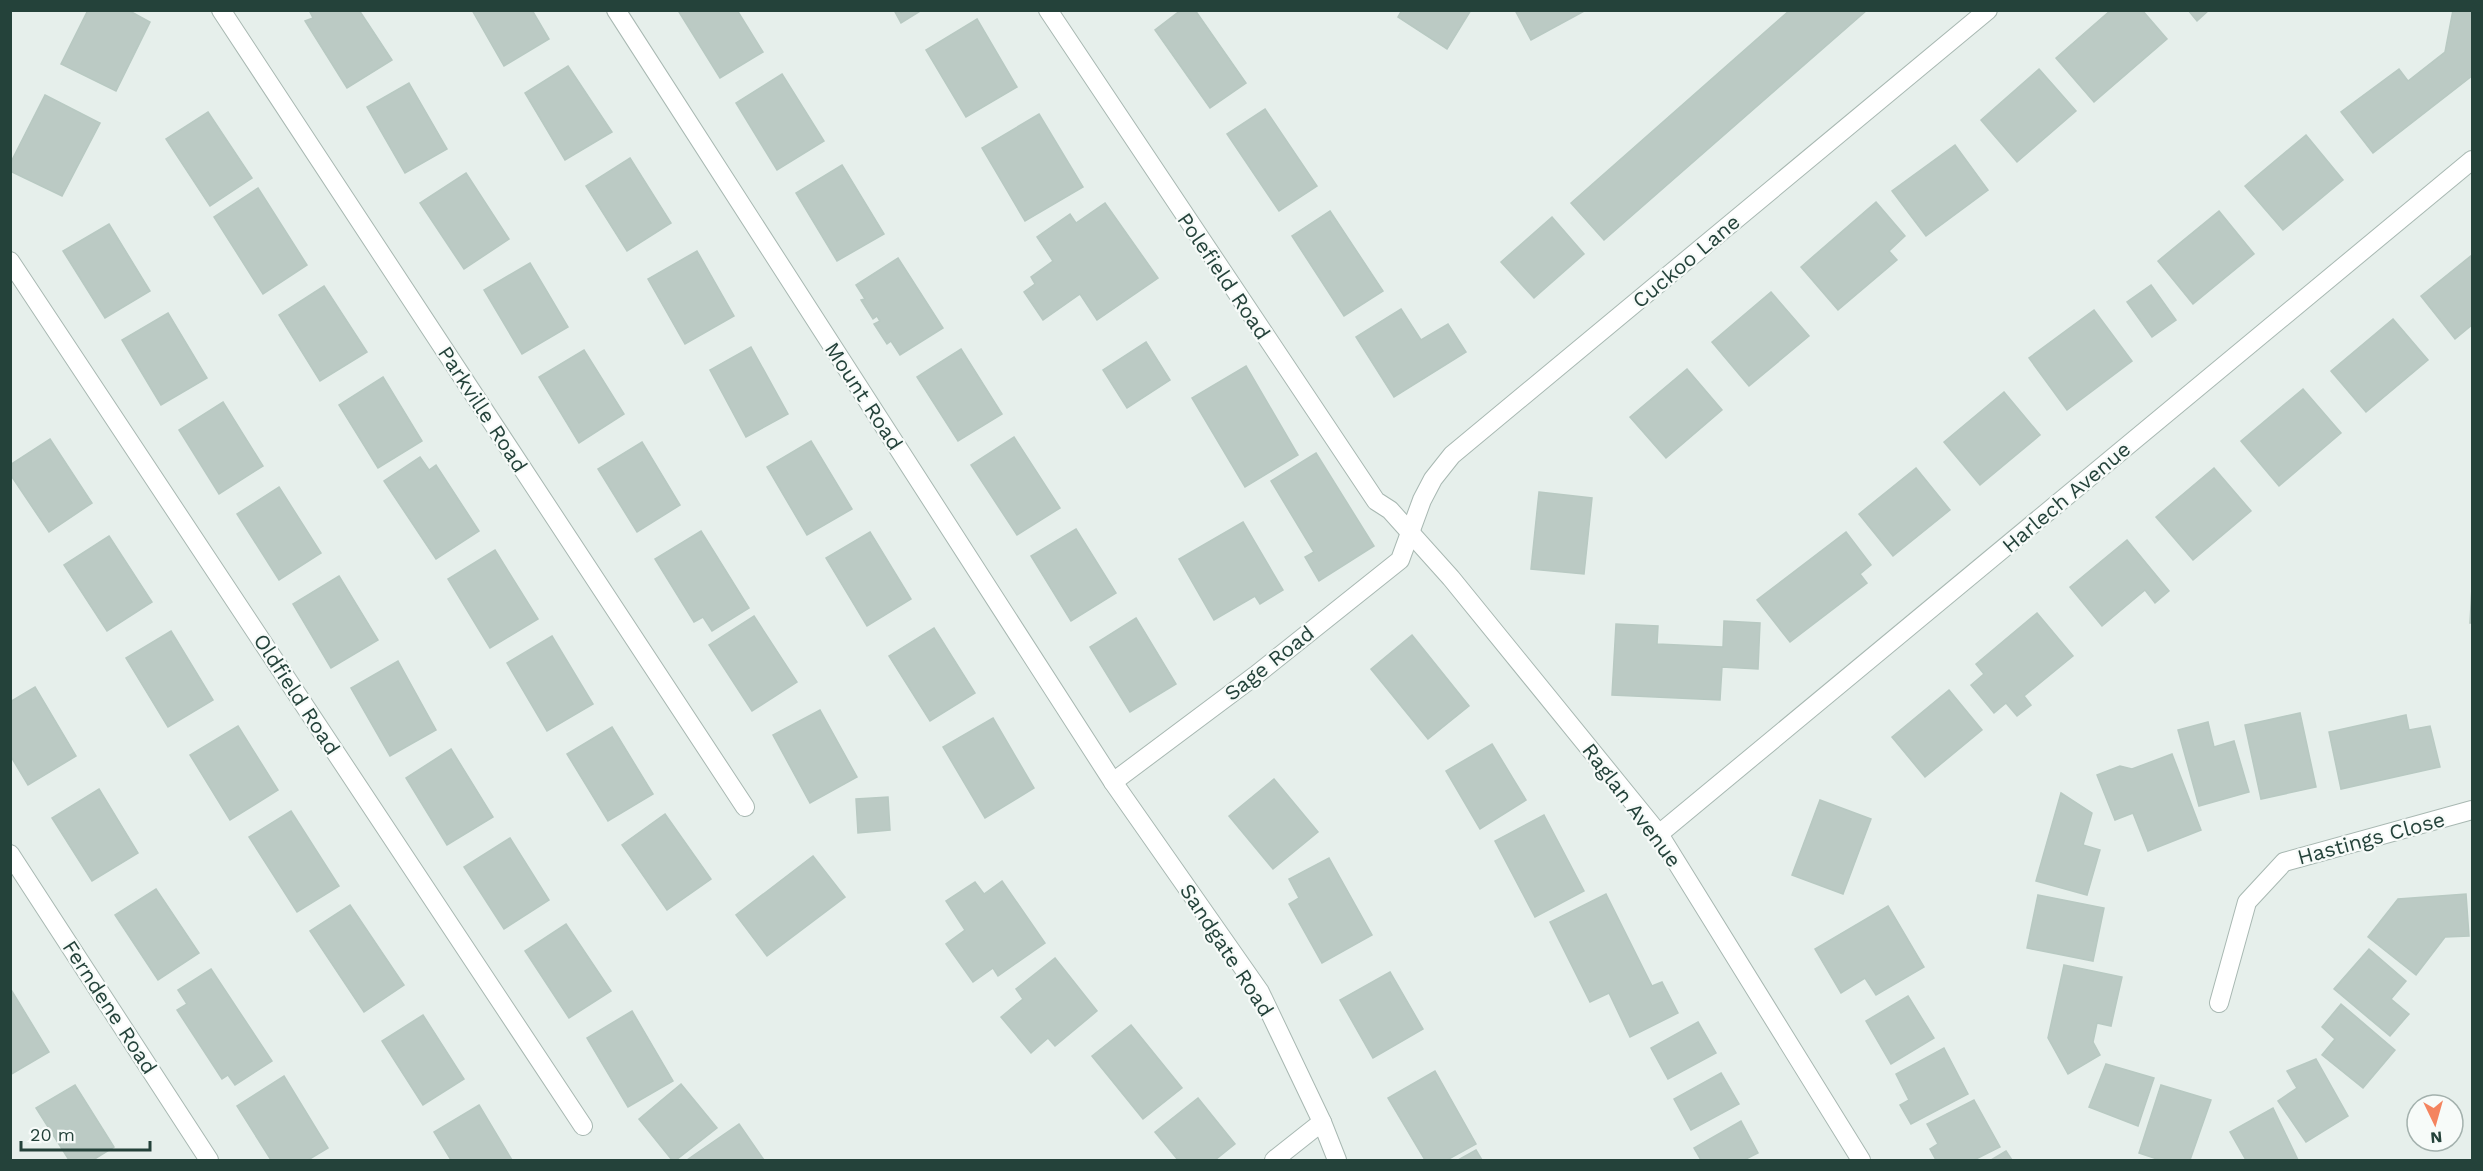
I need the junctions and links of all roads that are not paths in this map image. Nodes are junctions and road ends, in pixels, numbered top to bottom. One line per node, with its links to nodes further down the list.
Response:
1 (221, 10): 9 (street, Parkville Road)
2 (616, 10): 8 (street, Mount Road)
3 (1048, 10): 7 (street, Polefield Road)
4 (1988, 10): 7 (street, Cuckoo Lane)
5 (2472, 160): 11 (street, Harlech Avenue)
6 (10, 261): 15 (street, Oldfield Road)
7 (1411, 533): 8 (street, Sage Road); 11 (street, Raglan Avenue)
8 (1113, 782): 14 (street, Sandgate Road)
9 (745, 807)
10 (2472, 810): 13 (street, Hastings Close)
11 (1659, 834): 19 (street, Raglan Avenue)
12 (10, 854): 16 (street, Ferndene Road)
13 (2219, 1003)
14 (1322, 1122): 17 (street); 18 (street, Sandgate Road)
15 (583, 1126)
16 (209, 1161)
17 (1274, 1161)
18 (1337, 1161)
19 (1861, 1161)

